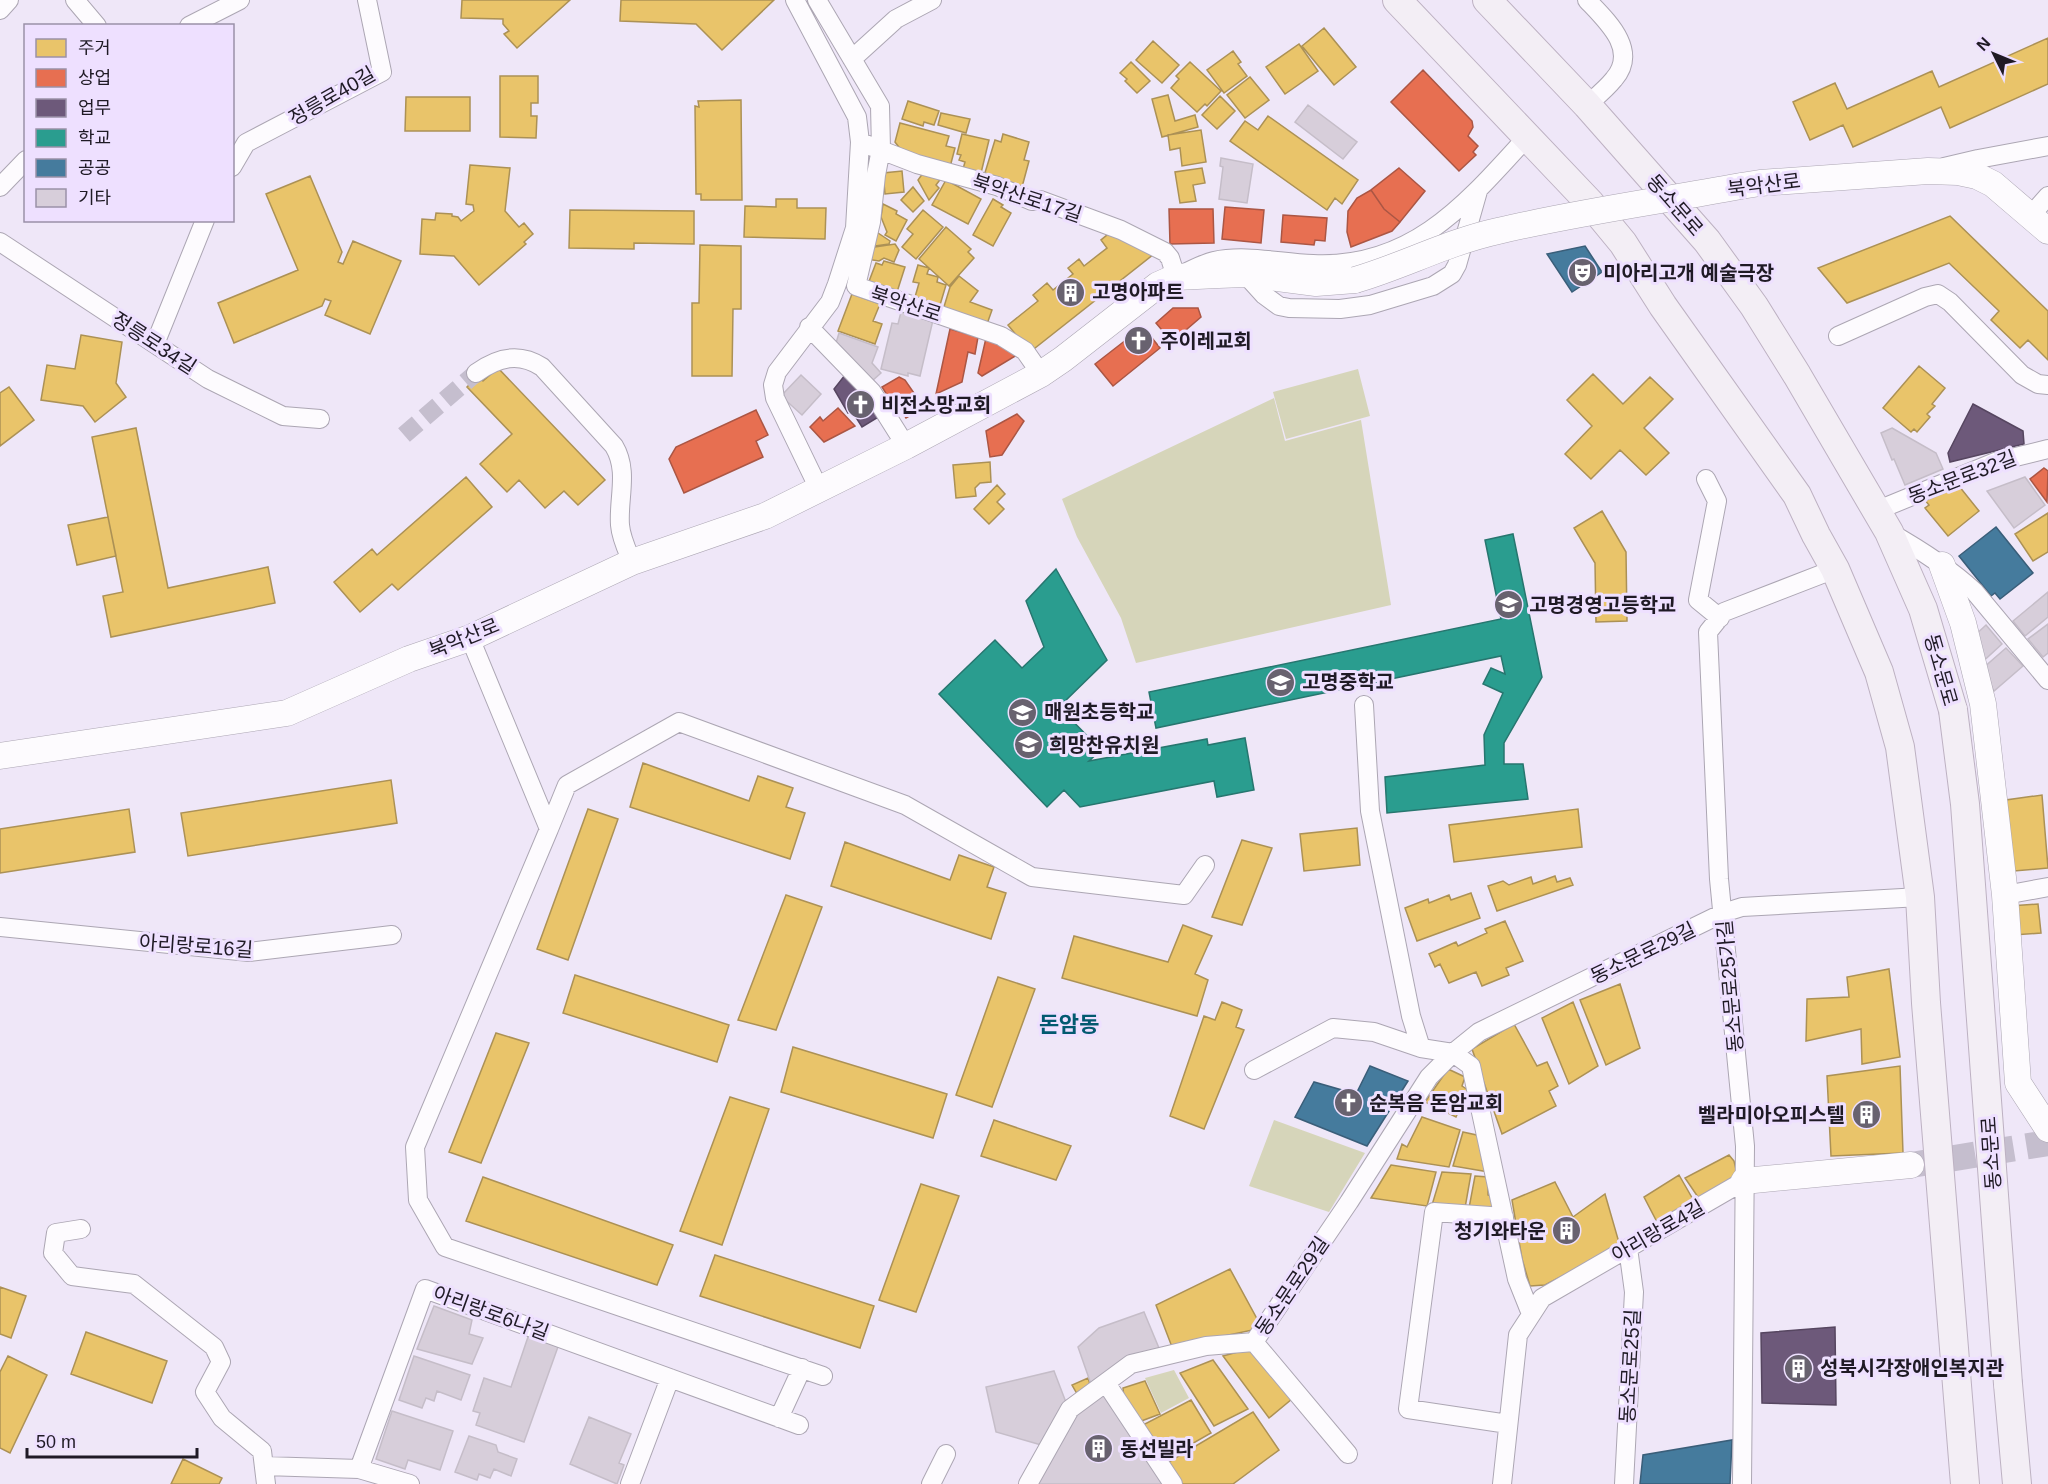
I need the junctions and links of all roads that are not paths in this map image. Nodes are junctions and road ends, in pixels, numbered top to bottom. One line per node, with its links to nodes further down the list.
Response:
1 (9, 0): 11 (street)
2 (75, 0): 12 (street)
3 (240, 0): 13 (street)
4 (367, 0): 21 (street, 정릉로40길)
5 (817, 0): 14 (street)
6 (932, 0): 14 (street)
7 (1397, 0): 16 (main road)
8 (1487, 0): 15 (main road, 동소문로)
9 (1587, 0): 15 (street)
10 (795, 4): 17 (street)
11 (0, 10)
12 (94, 24)
13 (193, 24)
14 (852, 59): 19 (street)
15 (1587, 105): 43 (main road, 동소문로)
16 (1527, 137): 24 (street); 46 (main road)
17 (860, 142): 19 (street, 북악산로17길); 32 (street)
18 (2048, 146): 22 (street)
19 (881, 149): 31 (street, 북악산로17길); 36 (street, 북악산로)
20 (24, 162): 23 (street)
21 (234, 164)
22 (1928, 171): 25 (street, 북악산로); 30 (street, 북악산로, bridge)
23 (0, 187)
24 (1479, 189): 27 (street); 28 (street)
25 (2042, 214)
26 (204, 222): 34 (street)
27 (1431, 232): 28 (street); 31 (street)
28 (1465, 237): 30 (street)
29 (0, 242): 34 (street, 정릉로34길)
30 (1257, 276): 31 (street, 북악산로)
31 (1176, 277): 36 (street, 북악산로)
32 (809, 327): 39 (street); 42 (street)
33 (1838, 336): 37 (street)
34 (155, 344): 38 (street, 정릉로34길)
35 (476, 373): 44 (street)
36 (1041, 374): 39 (street, 북악산로)
37 (2048, 385)
38 (320, 419)
39 (906, 446): 42 (street, 북악산로)
40 (2048, 449): 43 (street, 동소문로32길)
41 (1706, 479): 47 (street)
42 (819, 489): 44 (street, 북악산로)
43 (1883, 521): 45 (street); 91 (main road, 동소문로, bridge)
44 (632, 562): 48 (street, 북악산로)
45 (1942, 565): 49 (street); 55 (street)
46 (1835, 569): 47 (street); 56 (main road)
47 (1720, 618): 57 (street, 동소문로25가길)
48 (470, 638): 51 (street, 북악산로); 52 (street)
49 (2048, 680)
50 (1364, 705): 60 (street)
51 (0, 756)
52 (549, 829): 53 (street); 71 (street)
53 (1205, 865)
54 (2048, 887): 55 (street)
55 (2005, 895): 63 (street)
56 (1920, 897): 57 (street, 동소문로29길); 90 (main road)
57 (1723, 913): 61 (street, 동소문로29길); 65 (street, 동소문로25가길)
58 (0, 927): 59 (street, 아리랑로16길)
59 (392, 935)
60 (1421, 1048): 61 (street); 62 (street)
61 (1452, 1053): 66 (street); 70 (street, 동소문로29길)
62 (1254, 1070)
63 (2048, 1129)
64 (1911, 1165): 65 (street, 아리랑로4길)
65 (1744, 1181): 68 (street, 아리랑로4길); 89 (street, 동소문로25가길)
66 (1504, 1217): 69 (street); 76 (street)
67 (81, 1229): 81 (street)
68 (1628, 1248): 69 (street, 아리랑로4길); 88 (street, 동소문로25길)
69 (1531, 1314): 76 (street, 아리랑로4길)
70 (1254, 1341): 74 (street, 동소문로29길); 79 (street, 동소문로29길)
71 (802, 1368): 72 (street); 75 (street)
72 (823, 1376)
73 (670, 1378): 75 (street, 아리랑로6나길); 80 (street, 아리랑로6나길); 83 (street)
74 (1106, 1383): 85 (street, 동소문로29길); 86 (street)
75 (779, 1418): 77 (street, 아리랑로6나길)
76 (1508, 1424): 87 (street, 아리랑로4길)
77 (800, 1425)
78 (946, 1454): 84 (street)
79 (1348, 1454)
80 (359, 1468): 81 (street); 82 (street)
81 (265, 1475)
82 (410, 1484)
83 (630, 1484)
84 (931, 1484)
85 (1028, 1484)
86 (1173, 1484)
87 (1502, 1484)
88 (1624, 1484)
89 (1742, 1484)
90 (1965, 1484)
91 (2017, 1484)

